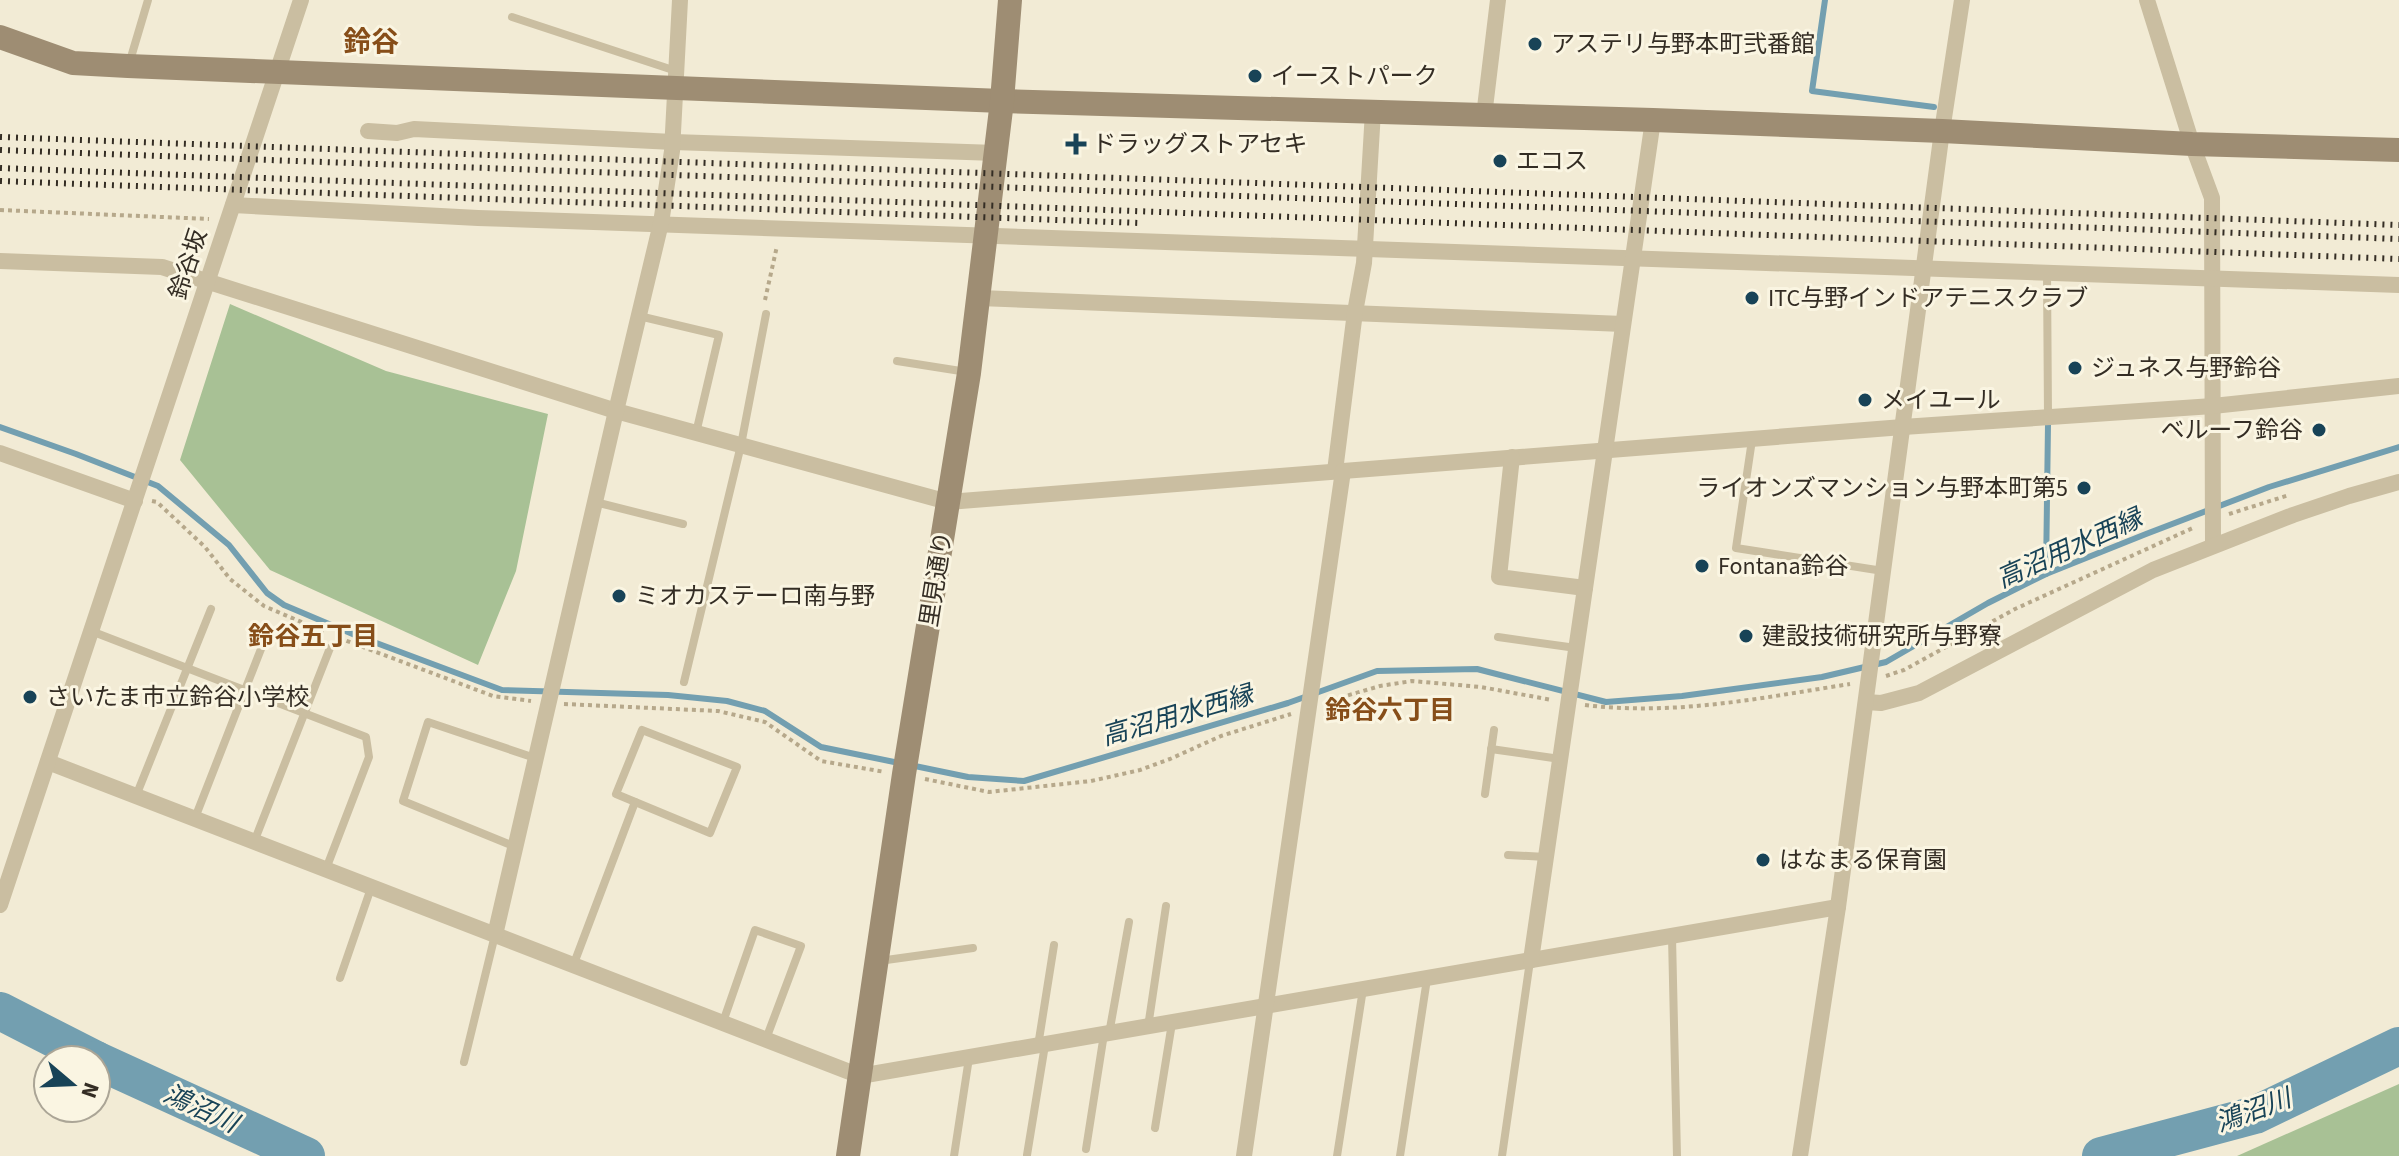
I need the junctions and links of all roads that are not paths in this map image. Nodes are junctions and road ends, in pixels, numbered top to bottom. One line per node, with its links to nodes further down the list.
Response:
1 (148, 0): 10 (lane)
2 (301, 0): 11 (street, 鈴谷坂)
3 (680, 0): 12 (street)
4 (1010, 0): 13 (street, 里見通り)
5 (1498, 0): 15 (street)
6 (1962, 0): 18 (street)
7 (2147, 0): 20 (street)
8 (512, 17): 12 (lane)
9 (0, 37): 10 (street)
10 (128, 66): 11 (street)
11 (277, 72): 12 (street); 23 (street, 鈴谷坂)
12 (676, 80): 13 (street); 19 (street)
13 (1002, 101): 14 (street); 22 (street, 里見通り)
14 (1373, 111): 15 (street); 26 (street)
15 (1484, 116): 16 (street)
16 (1653, 120): 18 (street); 27 (street)
17 (368, 131): 19 (street)
18 (1942, 131): 20 (street); 29 (street)
19 (673, 142): 22 (street); 24 (street)
20 (2192, 144): 21 (street); 31 (street)
21 (2399, 150)
22 (996, 153): 25 (street, 里見通り)
23 (231, 213): 24 (street); 32 (street, 鈴谷坂)
24 (661, 223): 25 (street); 37 (street)
25 (986, 235): 26 (street); 34 (street, 里見通り)
26 (1364, 248): 27 (street); 35 (street)
27 (1633, 258): 29 (street); 38 (street)
28 (0, 261): 32 (street)
29 (1925, 269): 30 (street); 45 (street)
30 (2047, 273): 31 (street); 44 (lane)
31 (2212, 279): 33 (street); 42 (street)
32 (208, 282): 43 (street); 54 (street, 鈴谷坂)
33 (2399, 285)
34 (979, 298): 35 (street); 40 (street, 里見通り)
35 (1355, 312): 38 (street); 52 (street)
36 (766, 314): 48 (lane)
37 (639, 316): 43 (street); 46 (lane)
38 (1623, 324): 49 (street)
39 (897, 361): 40 (lane)
40 (969, 373): 56 (street, 里見通り)
41 (2399, 386): 42 (street)
42 (2213, 406): 44 (street); 58 (street)
43 (616, 411): 46 (street); 55 (street)
44 (2048, 417): 45 (street)
45 (1903, 427): 47 (street); 59 (street)
46 (696, 433): 48 (street)
47 (1752, 439): 49 (street); 59 (lane)
48 (741, 445): 56 (street); 68 (lane)
49 (1605, 450): 51 (street); 60 (street)
50 (0, 453): 54 (street)
51 (1512, 457): 52 (street); 60 (street)
52 (1339, 471): 56 (street); 101 (street)
53 (2399, 482): 58 (street)
54 (136, 495): 62 (street, 鈴谷坂)
55 (595, 502): 57 (lane); 74 (street)
56 (948, 502): 96 (street, 里見通り)
57 (683, 524)
58 (2213, 545): 70 (street)
59 (1884, 571): 70 (street)
60 (1585, 588): 65 (street)
61 (211, 609): 67 (lane)
62 (91, 631): 67 (lane); 76 (street, 鈴谷坂)
63 (1498, 637): 65 (lane)
64 (330, 648): 71 (lane)
65 (1576, 648): 75 (street)
66 (261, 649): 69 (lane)
67 (189, 668): 69 (lane); 78 (lane)
68 (684, 682)
69 (244, 690): 71 (lane); 80 (lane)
70 (1866, 702): 89 (street)
71 (305, 713): 81 (lane); 85 (lane)
72 (1494, 730): 73 (lane)
73 (1491, 749): 75 (lane); 77 (lane)
74 (536, 758): 82 (street); 82 (lane)
75 (1560, 759): 84 (street)
76 (48, 762): 78 (street); 87 (street, 鈴谷坂)
77 (1485, 794)
78 (136, 796): 80 (street)
79 (635, 802): 79 (lane); 97 (lane)
80 (195, 819): 81 (street)
81 (254, 842): 85 (street)
82 (516, 847): 91 (street)
83 (1508, 855): 84 (lane)
84 (1546, 857): 95 (street)
85 (326, 870): 86 (street)
86 (371, 887): 91 (street); 98 (lane)
87 (0, 905)
88 (1166, 906): 104 (lane)
89 (1838, 907): 92 (street); 121 (street)
90 (1129, 922): 105 (lane)
91 (495, 935): 97 (street); 109 (lane)
92 (1672, 936): 95 (street); 120 (lane)
93 (1054, 945): 107 (lane)
94 (973, 948): 96 (lane)
95 (1531, 960): 99 (street); 119 (lane)
96 (876, 962): 110 (street, 里見通り)
97 (573, 966): 102 (street)
98 (340, 978)
99 (1427, 978): 100 (street); 118 (lane)
100 (1363, 989): 101 (street); 117 (lane)
101 (1266, 1006): 103 (street); 116 (street)
102 (722, 1023): 106 (street); 106 (lane)
103 (1172, 1023): 104 (street); 111 (lane)
104 (1148, 1027): 105 (street)
105 (1107, 1034): 107 (street); 112 (lane)
106 (766, 1040): 110 (street)
107 (1042, 1045): 108 (street); 113 (lane)
108 (969, 1058): 110 (street); 115 (lane)
109 (464, 1062)
110 (860, 1076): 114 (street, 里見通り)
111 (1155, 1128)
112 (1086, 1149)
113 (1027, 1155)
114 (848, 1156)
115 (954, 1156)
116 (1244, 1156)
117 (1337, 1156)
118 (1400, 1156)
119 (1502, 1156)
120 (1677, 1156)
121 (1800, 1156)

